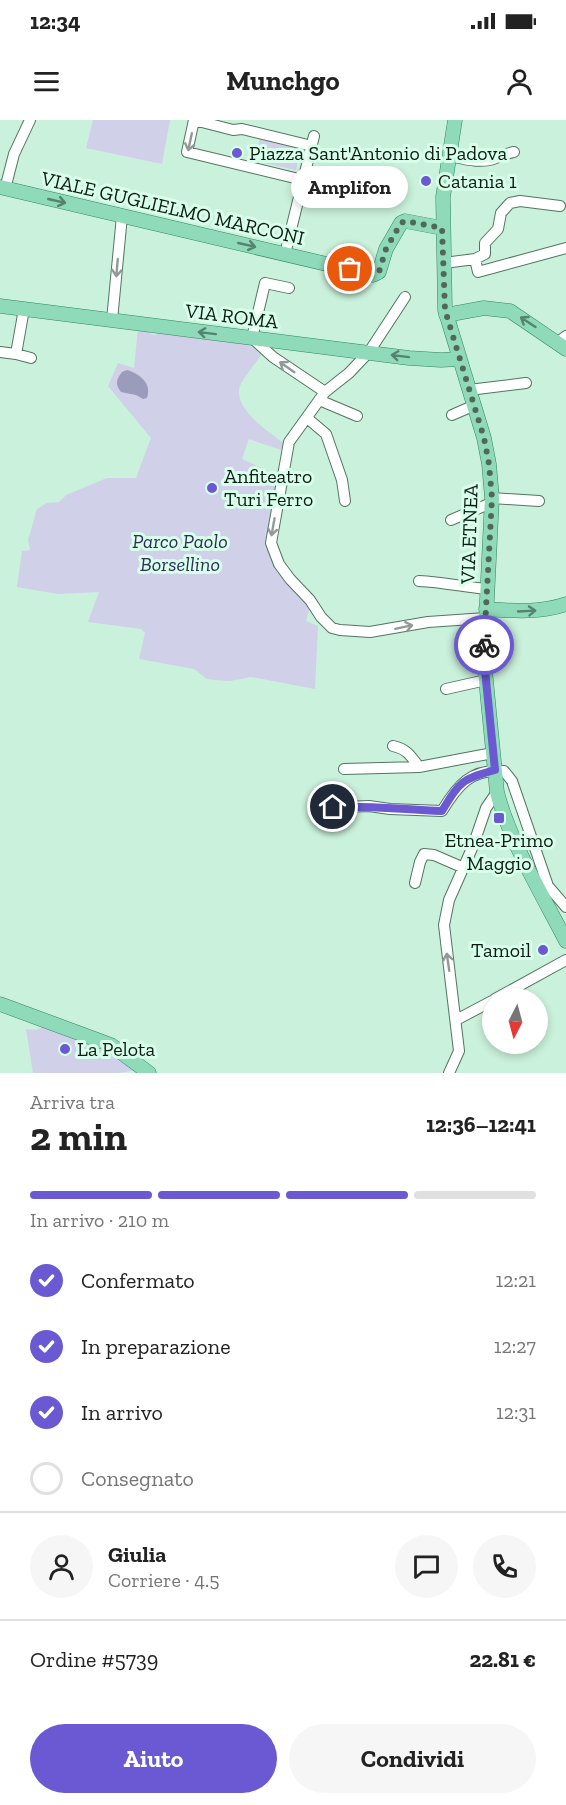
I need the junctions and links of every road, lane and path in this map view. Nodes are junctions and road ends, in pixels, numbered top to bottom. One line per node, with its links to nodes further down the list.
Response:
1 (30, 120): 6 (street)
2 (458, 121): 4 (main road, VIA ETNEA)
3 (514, 152): 4 (street)
4 (448, 156): 9 (main road, VIA ETNEA)
5 (303, 180): 5 (street, one-way to 5); 11 (street)
6 (3, 188): 8 (main road, VIALE GUGLIELMO MARCONI, one-way to 8)
7 (560, 206): 12 (street)
8 (122, 216): 11 (main road, VIALE GUGLIELMO MARCONI, one-way to 11); 19 (street, one-way to 19)
9 (442, 228): 11 (main road, VIALE GUGLIELMO MARCONI); 13 (main road, VIA ETNEA)
10 (566, 248): 12 (street)
11 (285, 254)
12 (475, 259): 13 (street)
13 (444, 263): 18 (main road, VIA ETNEA)
14 (289, 288): 20 (street)
15 (405, 297): 24 (street)
16 (0, 306): 17 (main road, VIA ROMA)
17 (24, 309): 19 (main road, VIA ROMA); 25 (street)
18 (446, 315): 21 (main road, one-way to 18); 27 (main road, VIA ETNEA)
19 (112, 320): 20 (main road, VIA ROMA, one-way to 19)
20 (252, 338): 22 (main road, VIA ROMA)
21 (563, 342)
22 (265, 344): 24 (main road, VIA ROMA); 30 (street, one-way to 22)
23 (0, 352): 25 (street)
24 (369, 352): 27 (main road, VIA ROMA, one-way to 24); 30 (street)
25 (16, 354): 26 (street)
26 (31, 358)
27 (459, 359): 29 (main road, VIA ETNEA)
28 (526, 383): 29 (street)
29 (469, 390): 31 (main road, VIA ETNEA)
30 (322, 396): 33 (street); 34 (street)
31 (475, 405): 32 (street); 35 (main road, VIA ETNEA)
32 (452, 415)
33 (357, 416)
34 (307, 418): 36 (street); 42 (street, one-way to 42)
35 (492, 500): 37 (street); 38 (street); 40 (main road, VIA ETNEA)
36 (345, 501)
37 (539, 501)
38 (451, 520)
39 (419, 581): 40 (street)
40 (487, 589): 42 (main road, VIA ETNEA)
41 (566, 604): 42 (main road, one-way to 41)
42 (486, 614): 43 (main road, VIA ETNEA)
43 (486, 680): 44 (street); 46 (main road, VIA ETNEA)
44 (446, 689)
45 (393, 746): 47 (street)
46 (493, 753): 47 (street); 49 (main road, VIA ETNEA)
47 (418, 767): 48 (street)
48 (344, 769)
49 (495, 770): 50 (main road, VIA ETNEA); 51 (street); 54 (street)
50 (497, 792): 52 (street); 55 (main road, VIA ETNEA)
51 (315, 808)
52 (464, 868): 53 (street); 60 (street, one-way to 52)
53 (415, 883)
54 (566, 907)
55 (566, 941)
56 (566, 960): 57 (street)
57 (515, 988)
58 (0, 1004): 61 (main road)
59 (482, 1006): 60 (street)
60 (456, 1020): 62 (street)
61 (149, 1073)
62 (449, 1073)

